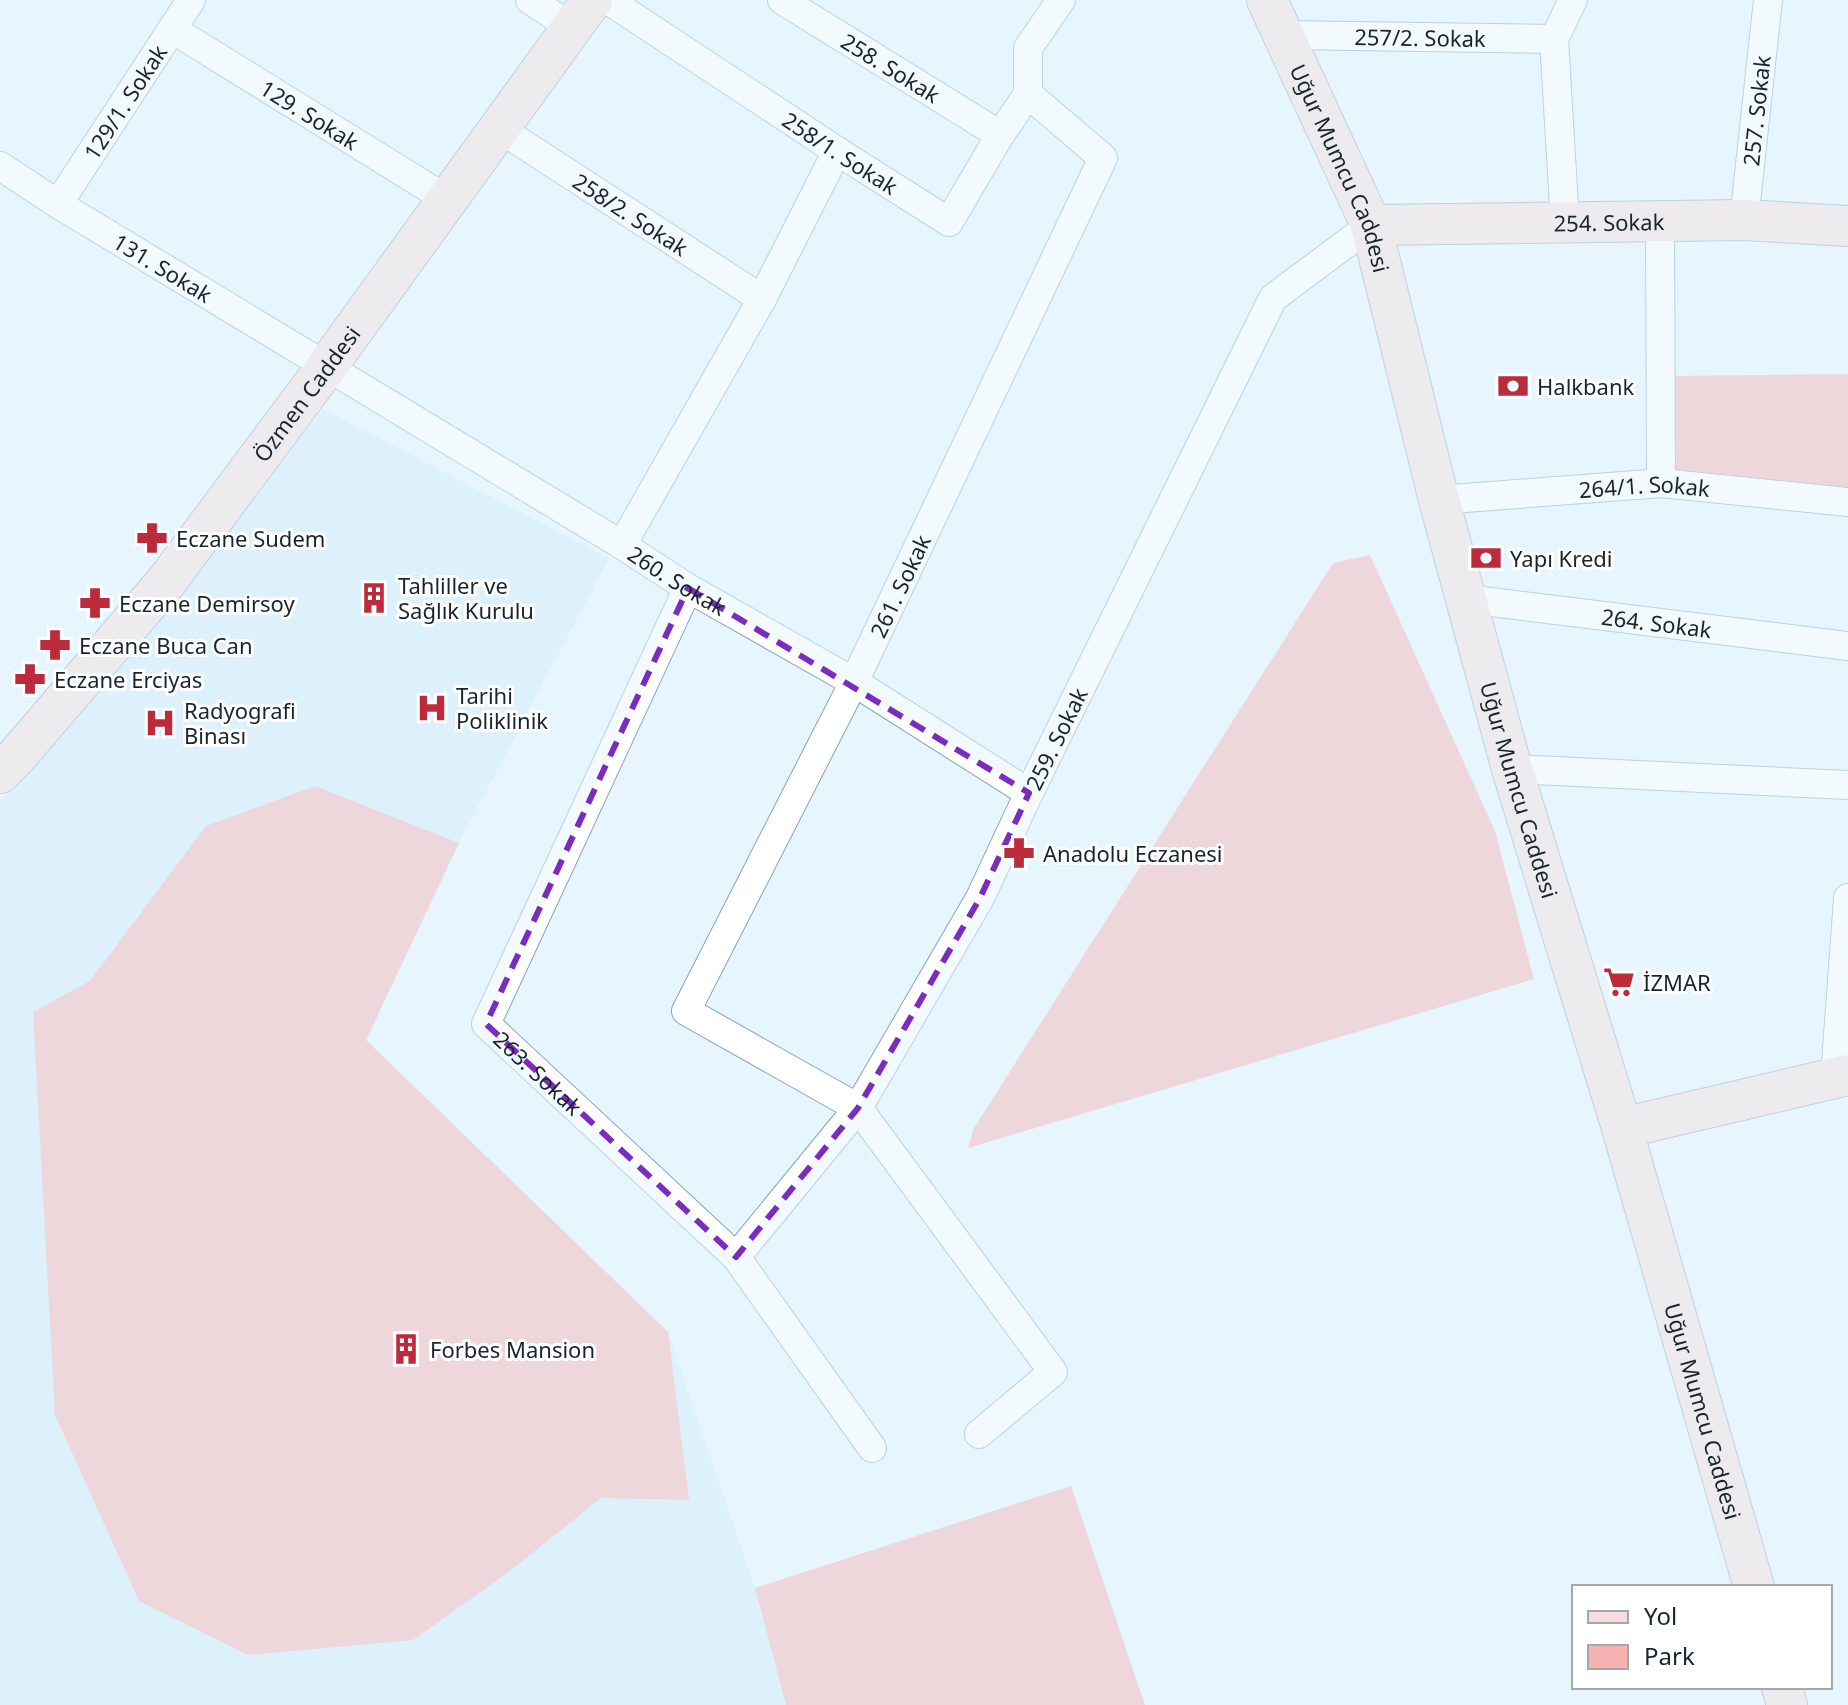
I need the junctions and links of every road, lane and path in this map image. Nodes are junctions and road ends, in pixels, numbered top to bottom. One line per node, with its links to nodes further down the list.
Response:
1 (191, 0): 10 (street, 129/1. Sokak)
2 (530, 0): 8 (street)
3 (608, 0): 15 (street, 258/1. Sokak)
4 (782, 0): 14 (street, 258. Sokak)
5 (1061, 0): 12 (street)
6 (1573, 0): 11 (street)
7 (1768, 0): 19 (street, 257. Sokak)
8 (583, 14): 13 (main road, Özmen Caddesi)
9 (1275, 18): 11 (street, 257/2. Sokak); 22 (main road, Uğur Mumcu Caddesi)
10 (172, 29): 17 (street, 129. Sokak); 18 (street, 129/1. Sokak)
11 (1554, 39): 21 (street)
12 (1028, 94): 14 (street, 258/1. Sokak); 33 (street, 261. Sokak)
13 (500, 129): 17 (main road, Özmen Caddesi); 24 (street, 258/2. Sokak)
14 (1000, 135): 15 (street, 258/1. Sokak)
15 (837, 151): 24 (street)
16 (0, 166): 18 (street, 131. Sokak)
17 (448, 200): 25 (main road, Özmen Caddesi)
18 (58, 204): 25 (street, 131. Sokak)
19 (1744, 220): 20 (main road, 254. Sokak); 23 (main road, 254. Sokak)
20 (1660, 221): 21 (main road, 254. Sokak); 26 (street)
21 (1565, 223): 22 (main road, 254. Sokak)
22 (1371, 225): 27 (main road, Uğur Mumcu Caddesi); 37 (street, 259. Sokak)
23 (1848, 226)
24 (762, 299): 29 (street)
25 (327, 366): 29 (street, 260. Sokak); 35 (main road, Özmen Caddesi)
26 (1661, 483): 27 (street, 264/1. Sokak); 28 (street, 264/1. Sokak)
27 (1439, 500): 31 (main road, Uğur Mumcu Caddesi)
28 (1848, 502)
29 (622, 545): 30 (street, 260. Sokak)
30 (688, 588): 33 (street, 260. Sokak); 42 (street, 263. Sokak)
31 (1466, 599): 32 (street, 264. Sokak); 34 (main road, Uğur Mumcu Caddesi)
32 (1848, 646)
33 (854, 682): 37 (street, 260. Sokak); 40 (street, 261. Sokak)
34 (1512, 769): 36 (street); 41 (main road, Uğur Mumcu Caddesi)
35 (0, 773)
36 (1848, 785)
37 (1029, 793): 40 (street, 259. Sokak)
38 (1848, 898): 39 (street)
39 (1841, 1076): 41 (main road)
40 (858, 1108): 42 (street, 259. Sokak); 43 (street)
41 (1622, 1128): 45 (main road, Uğur Mumcu Caddesi)
42 (736, 1257): 44 (street, 263. Sokak)
43 (979, 1434)
44 (872, 1448)
45 (1753, 1585)

